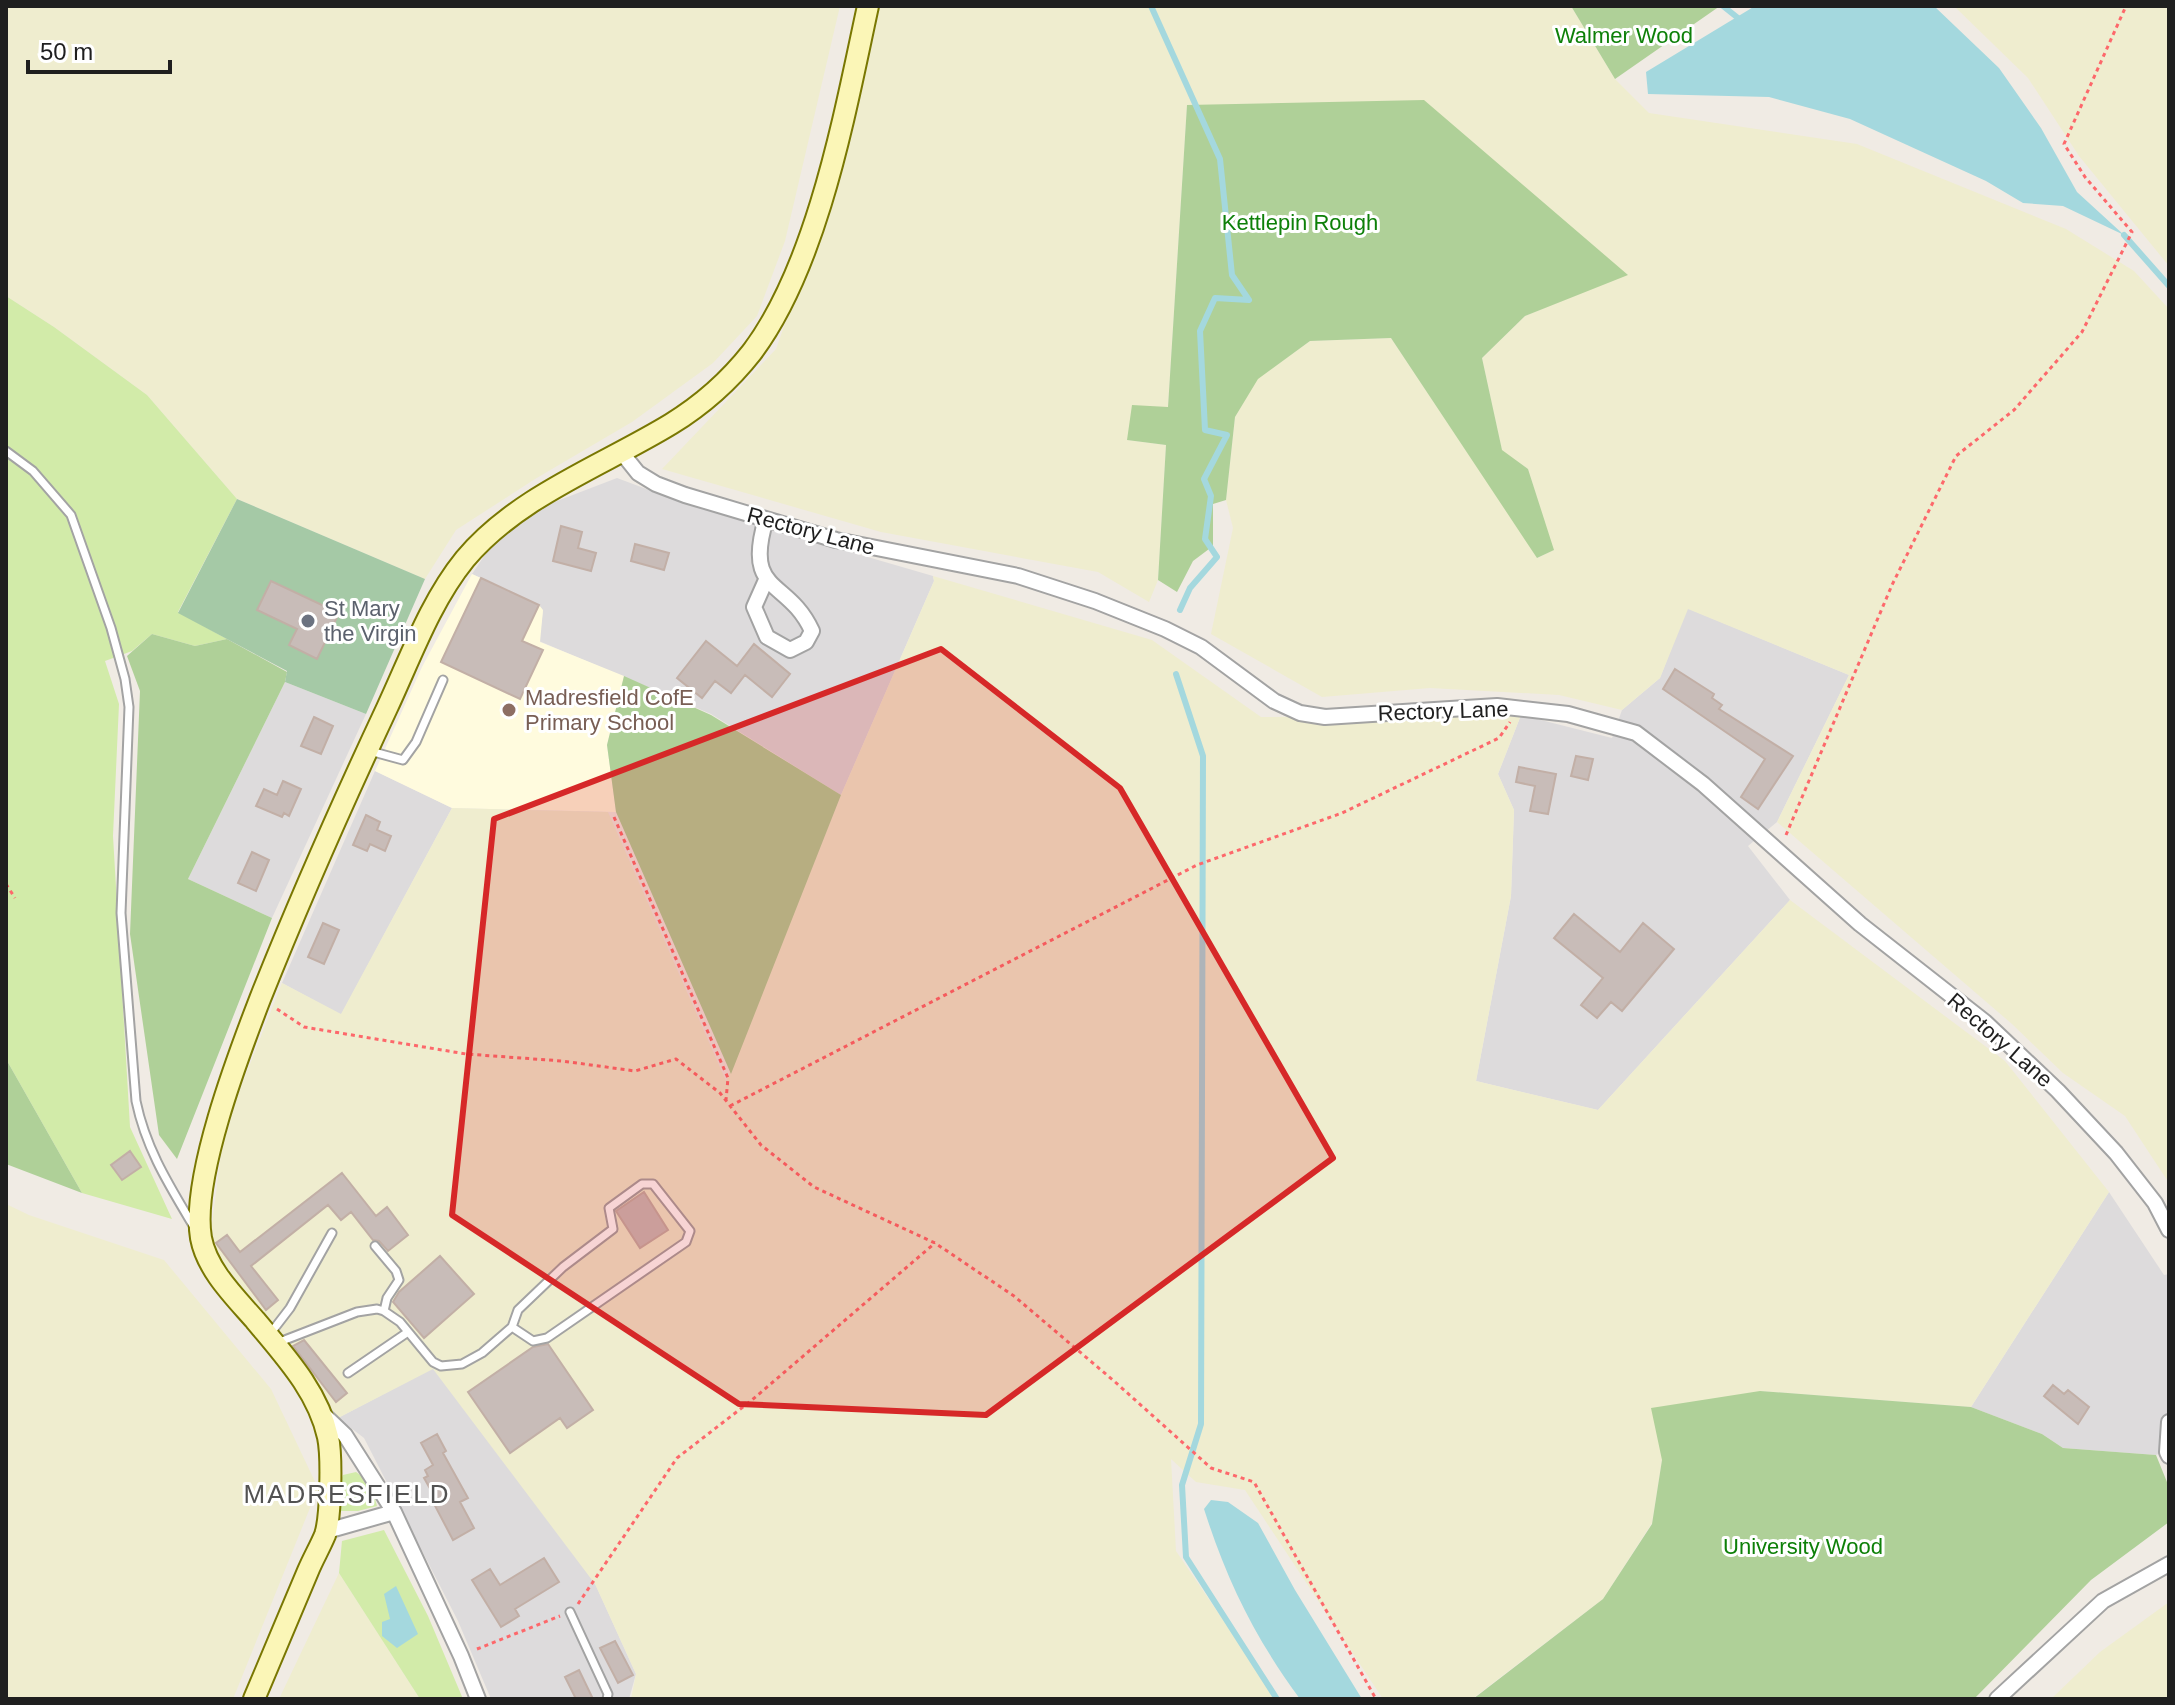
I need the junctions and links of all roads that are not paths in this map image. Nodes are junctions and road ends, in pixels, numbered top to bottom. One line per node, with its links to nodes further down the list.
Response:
1 (868, 6): 3 (street)
2 (6, 451): 10 (lane)
3 (622, 453): 4 (street, Rectory Lane); 7 (street)
4 (766, 519): 5 (street); 8 (street, Rectory Lane)
5 (766, 580): 5 (street)
6 (443, 680): 7 (lane)
7 (368, 750): 10 (street)
8 (2169, 1230)
9 (332, 1233): 15 (lane)
10 (201, 1239): 15 (street)
11 (375, 1246): 12 (lane)
12 (384, 1311): 14 (lane); 15 (lane)
13 (512, 1327): 13 (lane); 14 (lane)
14 (408, 1332): 16 (lane)
15 (272, 1340): 17 (street)
16 (348, 1373)
17 (320, 1411): 20 (street); 21 (street)
18 (2169, 1422): 19 (street)
19 (2169, 1456)
20 (394, 1512): 21 (street); 25 (street)
21 (327, 1531): 24 (street)
22 (2169, 1564): 27 (street)
23 (570, 1612): 26 (lane)
24 (254, 1699)
25 (478, 1699)
26 (607, 1699)
27 (1997, 1699)

